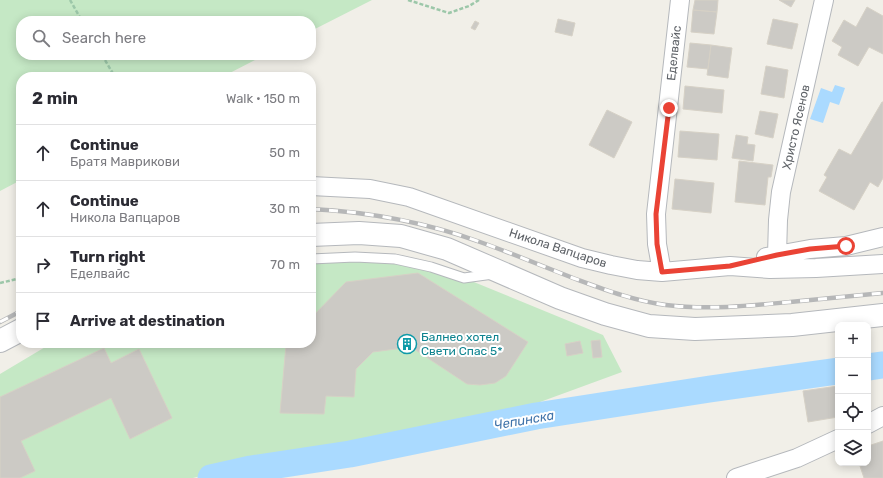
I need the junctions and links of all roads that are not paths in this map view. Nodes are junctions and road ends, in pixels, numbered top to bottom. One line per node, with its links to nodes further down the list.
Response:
1 (680, 0): 11 (street, Еделвайс)
2 (824, 0): 6 (street, Христо Ясенов)
3 (316, 186): 11 (street, Никола Вапцаров)
4 (316, 235): 10 (street)
5 (883, 237): 6 (street)
6 (777, 255): 9 (street)
7 (316, 259): 10 (lane)
8 (883, 264): 9 (street, Никола Вапцаров)
9 (730, 266): 11 (street, Никола Вапцаров)
10 (502, 272): 12 (street)
11 (662, 272)
12 (883, 315)
13 (16, 333): 14 (street)
14 (0, 341)
15 (883, 416): 16 (street)
16 (871, 422)
17 (835, 440): 18 (street)
18 (736, 478)

